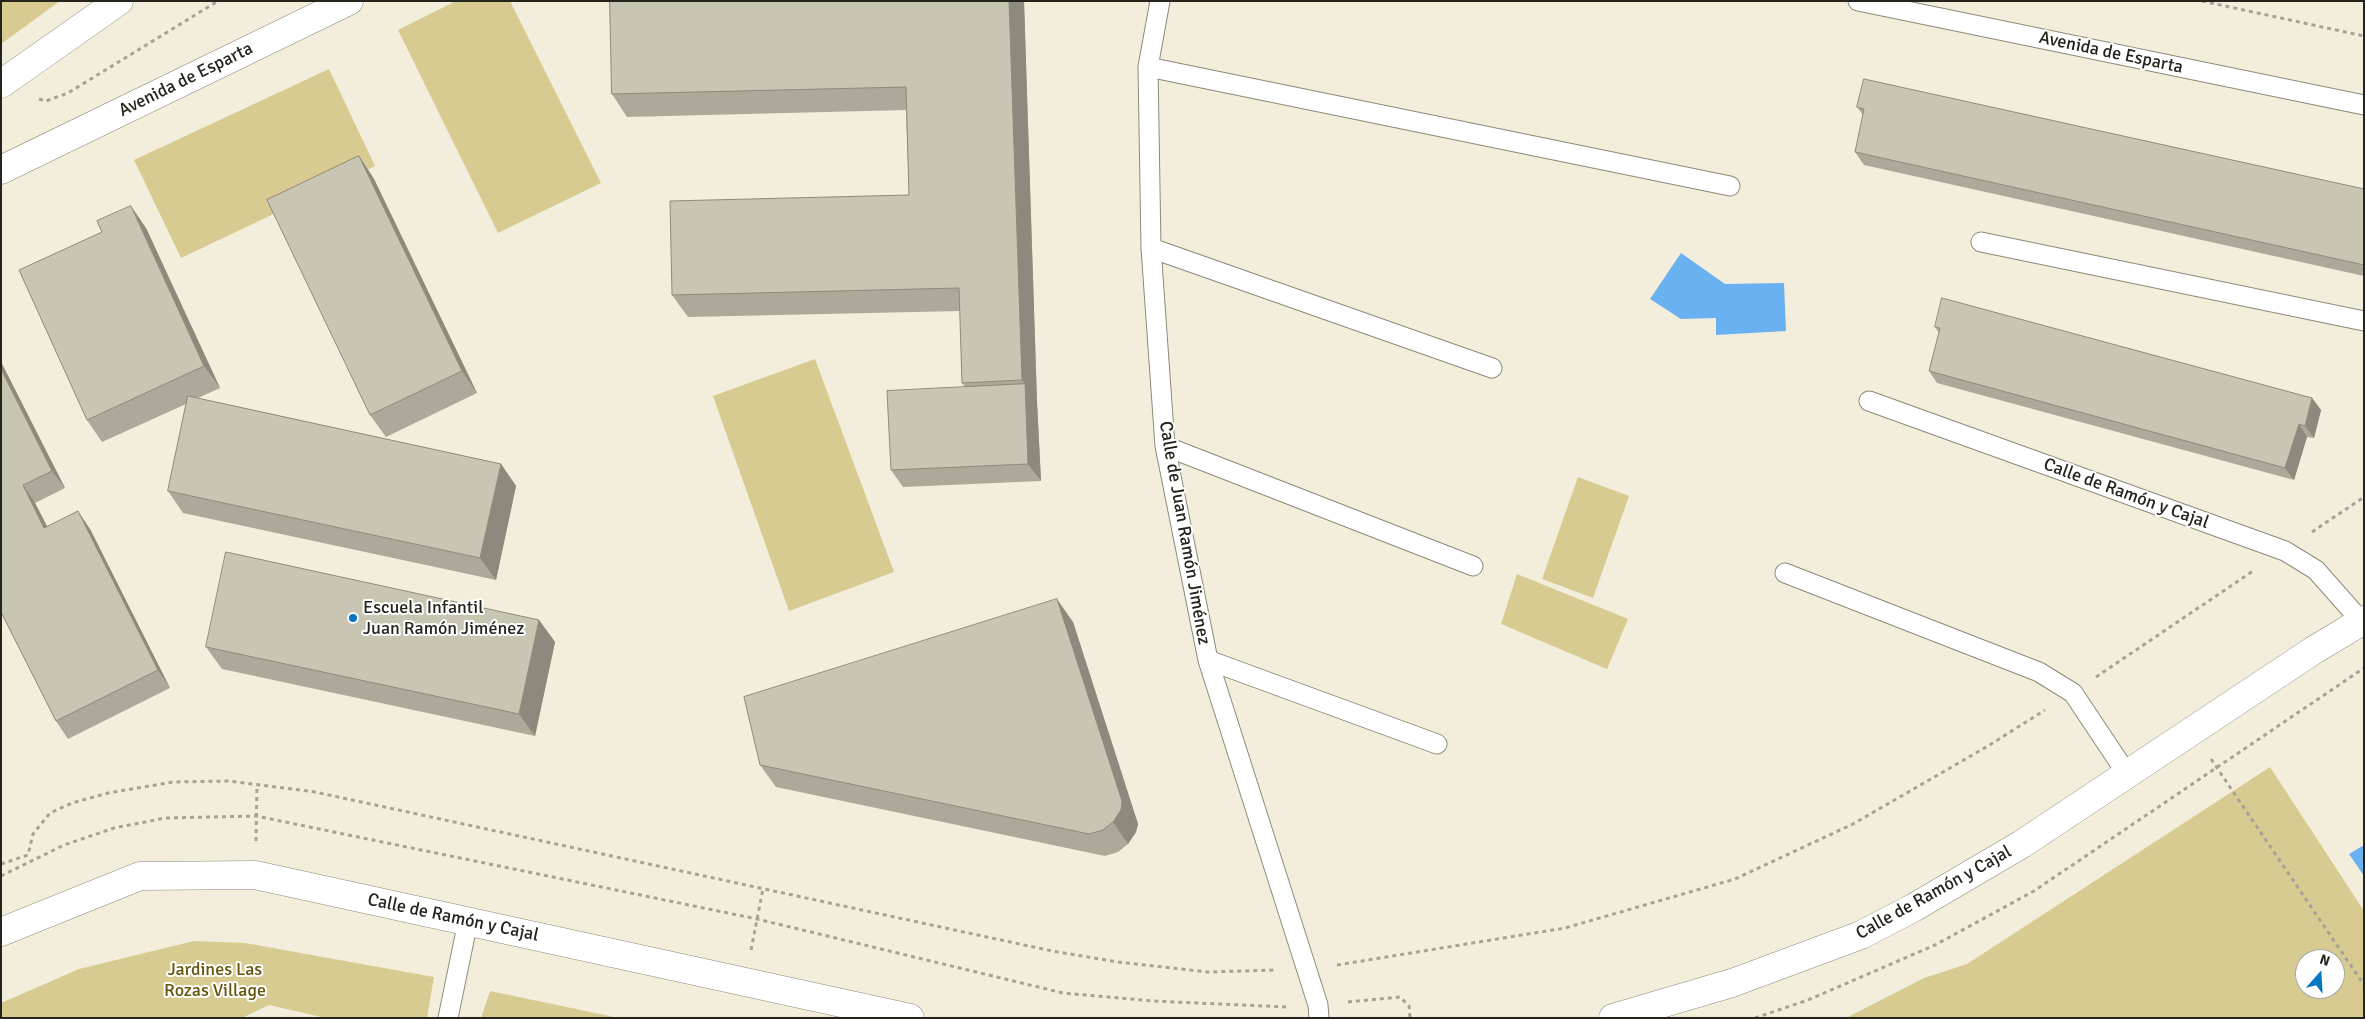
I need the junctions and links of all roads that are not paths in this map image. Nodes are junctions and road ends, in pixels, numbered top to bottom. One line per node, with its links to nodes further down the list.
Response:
1 (119, 1): 6 (street)
2 (349, 1): 9 (street, Avenida de Esparta)
3 (1160, 1): 5 (lane, Calle de Juan Ramón Jiménez)
4 (1858, 1): 7 (lane, Avenida de Esparta)
5 (1148, 67): 10 (lane); 12 (lane, Calle de Juan Ramón Jiménez)
6 (6, 80)
7 (2364, 105)
8 (1, 144): 9 (street, Avenida de Esparta)
9 (12, 164)
10 (1730, 186)
11 (1981, 242): 13 (lane)
12 (1151, 248): 14 (lane); 16 (lane, Calle de Juan Ramón Jiménez)
13 (2364, 320)
14 (1492, 368)
15 (1869, 401): 19 (lane, Calle de Ramón y Cajal)
16 (1165, 446): 17 (lane); 20 (lane, Calle de Juan Ramón Jiménez)
17 (1473, 566)
18 (1785, 573): 22 (lane)
19 (2363, 621): 22 (street, Calle de Ramón y Cajal)
20 (1208, 660): 21 (lane); 25 (lane, Calle de Juan Ramón Jiménez)
21 (1437, 744)
22 (2127, 774): 28 (street, Calle de Ramón y Cajal)
23 (468, 921): 24 (street, Calle de Ramón y Cajal); 26 (lane); 27 (street, Calle de Ramón y Cajal)
24 (1, 932)
25 (1319, 1011)
26 (448, 1018)
27 (910, 1018)
28 (1613, 1018)

